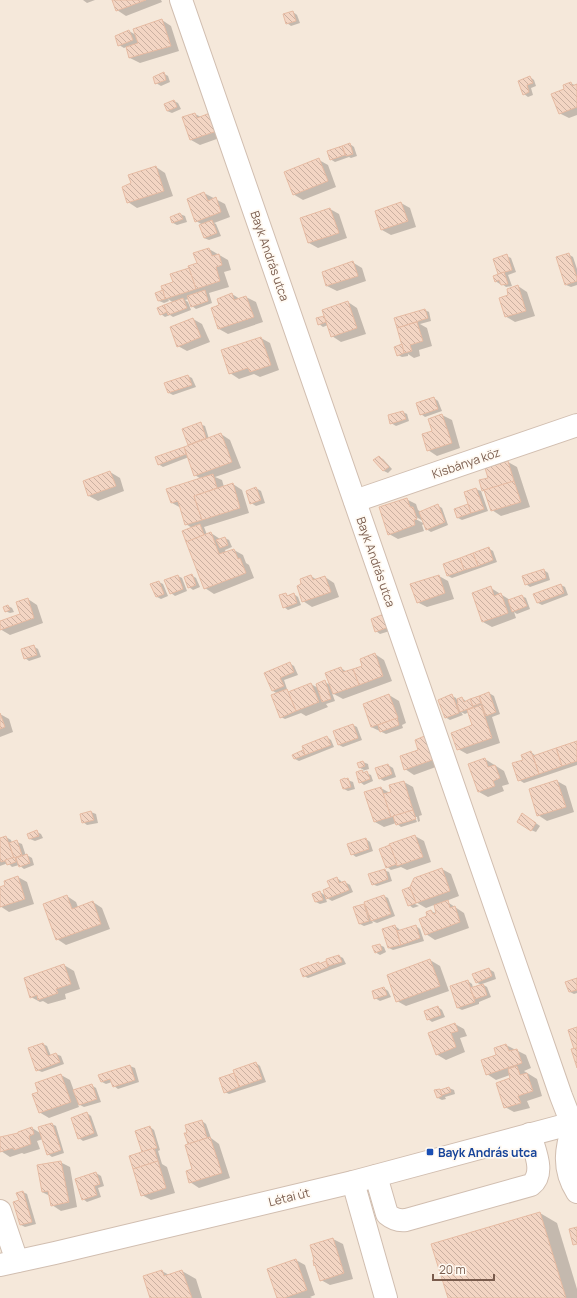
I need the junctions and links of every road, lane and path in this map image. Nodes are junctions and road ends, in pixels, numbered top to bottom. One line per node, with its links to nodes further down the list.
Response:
1 (182, 0): 3 (street, Bayk András utca)
2 (577, 425): 3 (street, Kisbánya köz)
3 (355, 501): 4 (street, Bayk András utca)
4 (575, 1122): 5 (street, Létai út); 8 (street)
5 (530, 1134): 6 (street, Létai út); 6 (street)
6 (376, 1176): 7 (street, Létai út)
7 (353, 1182): 10 (street, Létai út); 11 (street)
8 (577, 1192)
9 (0, 1211): 10 (street)
10 (9, 1263)
11 (386, 1298)

